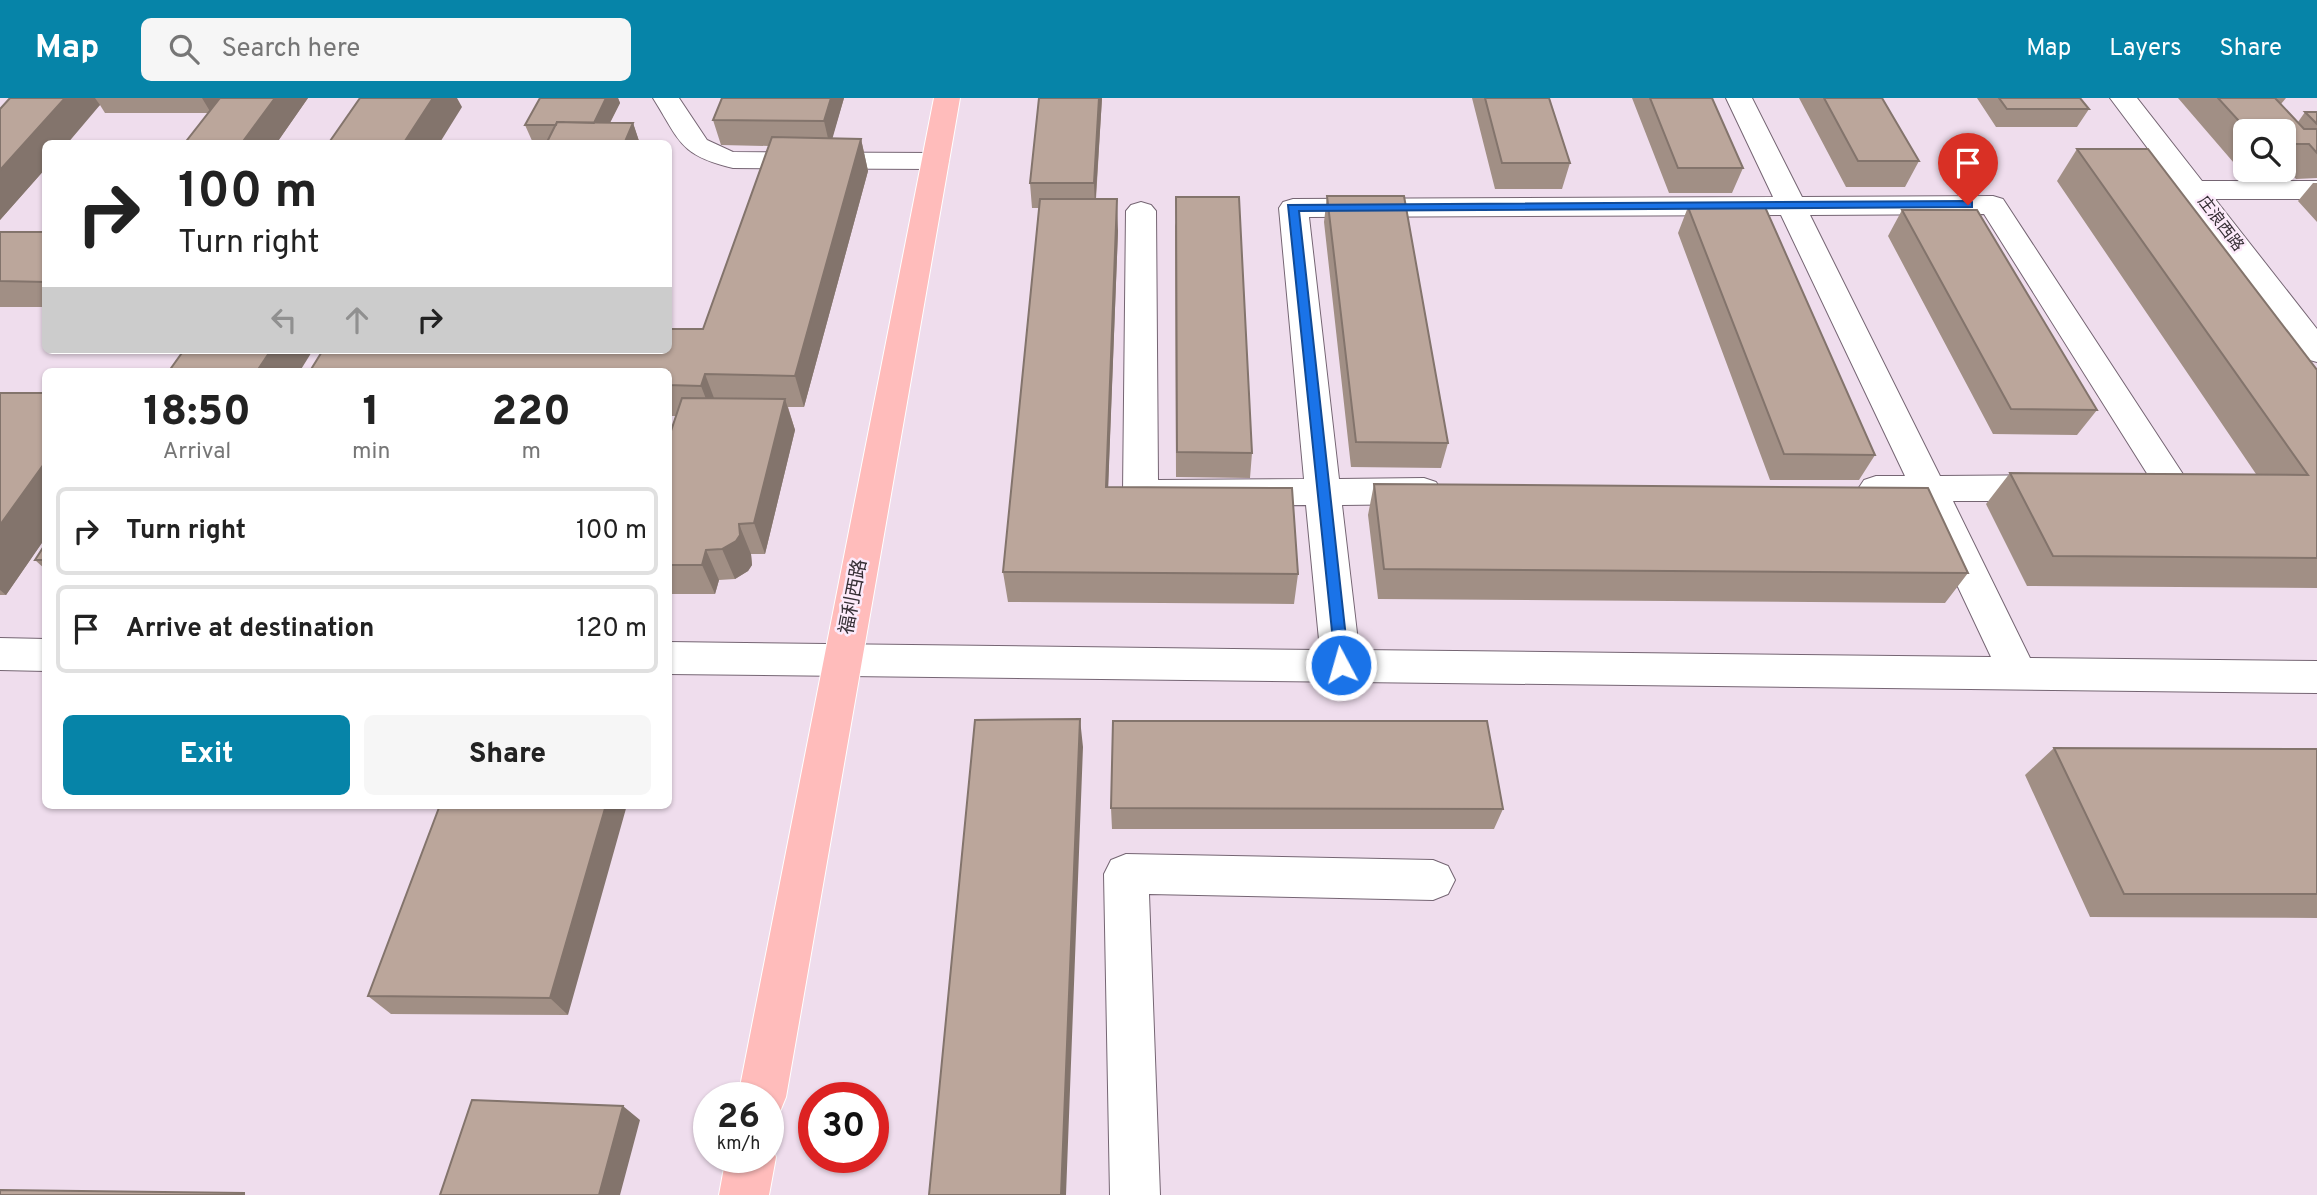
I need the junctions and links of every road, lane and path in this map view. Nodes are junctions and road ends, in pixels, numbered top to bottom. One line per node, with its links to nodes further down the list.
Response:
1 (666, 98): 5 (street)
2 (947, 98): 5 (main road, 福利西路)
3 (1740, 98): 8 (street)
4 (2123, 98): 6 (street, 庄浪西路)
5 (935, 161): 18 (main road, 福利西路)
6 (2193, 190): 7 (street); 10 (street, 庄浪西路)
7 (2317, 190)
8 (1793, 206): 12 (street); 12 (street); 14 (street)
9 (1141, 211): 14 (street)
10 (2317, 351)
11 (1850, 489): 12 (street)
12 (1929, 489): 20 (street)
13 (1458, 491): 14 (street)
14 (1322, 492): 19 (street)
15 (0, 654): 16 (street)
16 (42, 655)
17 (672, 658): 18 (street)
18 (842, 659): 19 (street); 23 (main road, 福利西路)
19 (1341, 665): 20 (street)
20 (2019, 674): 21 (street)
21 (2317, 677)
22 (1433, 880): 26 (street)
23 (765, 1082)
24 (748, 1173): 25 (main road)
25 (744, 1195)
26 (1135, 1195)

